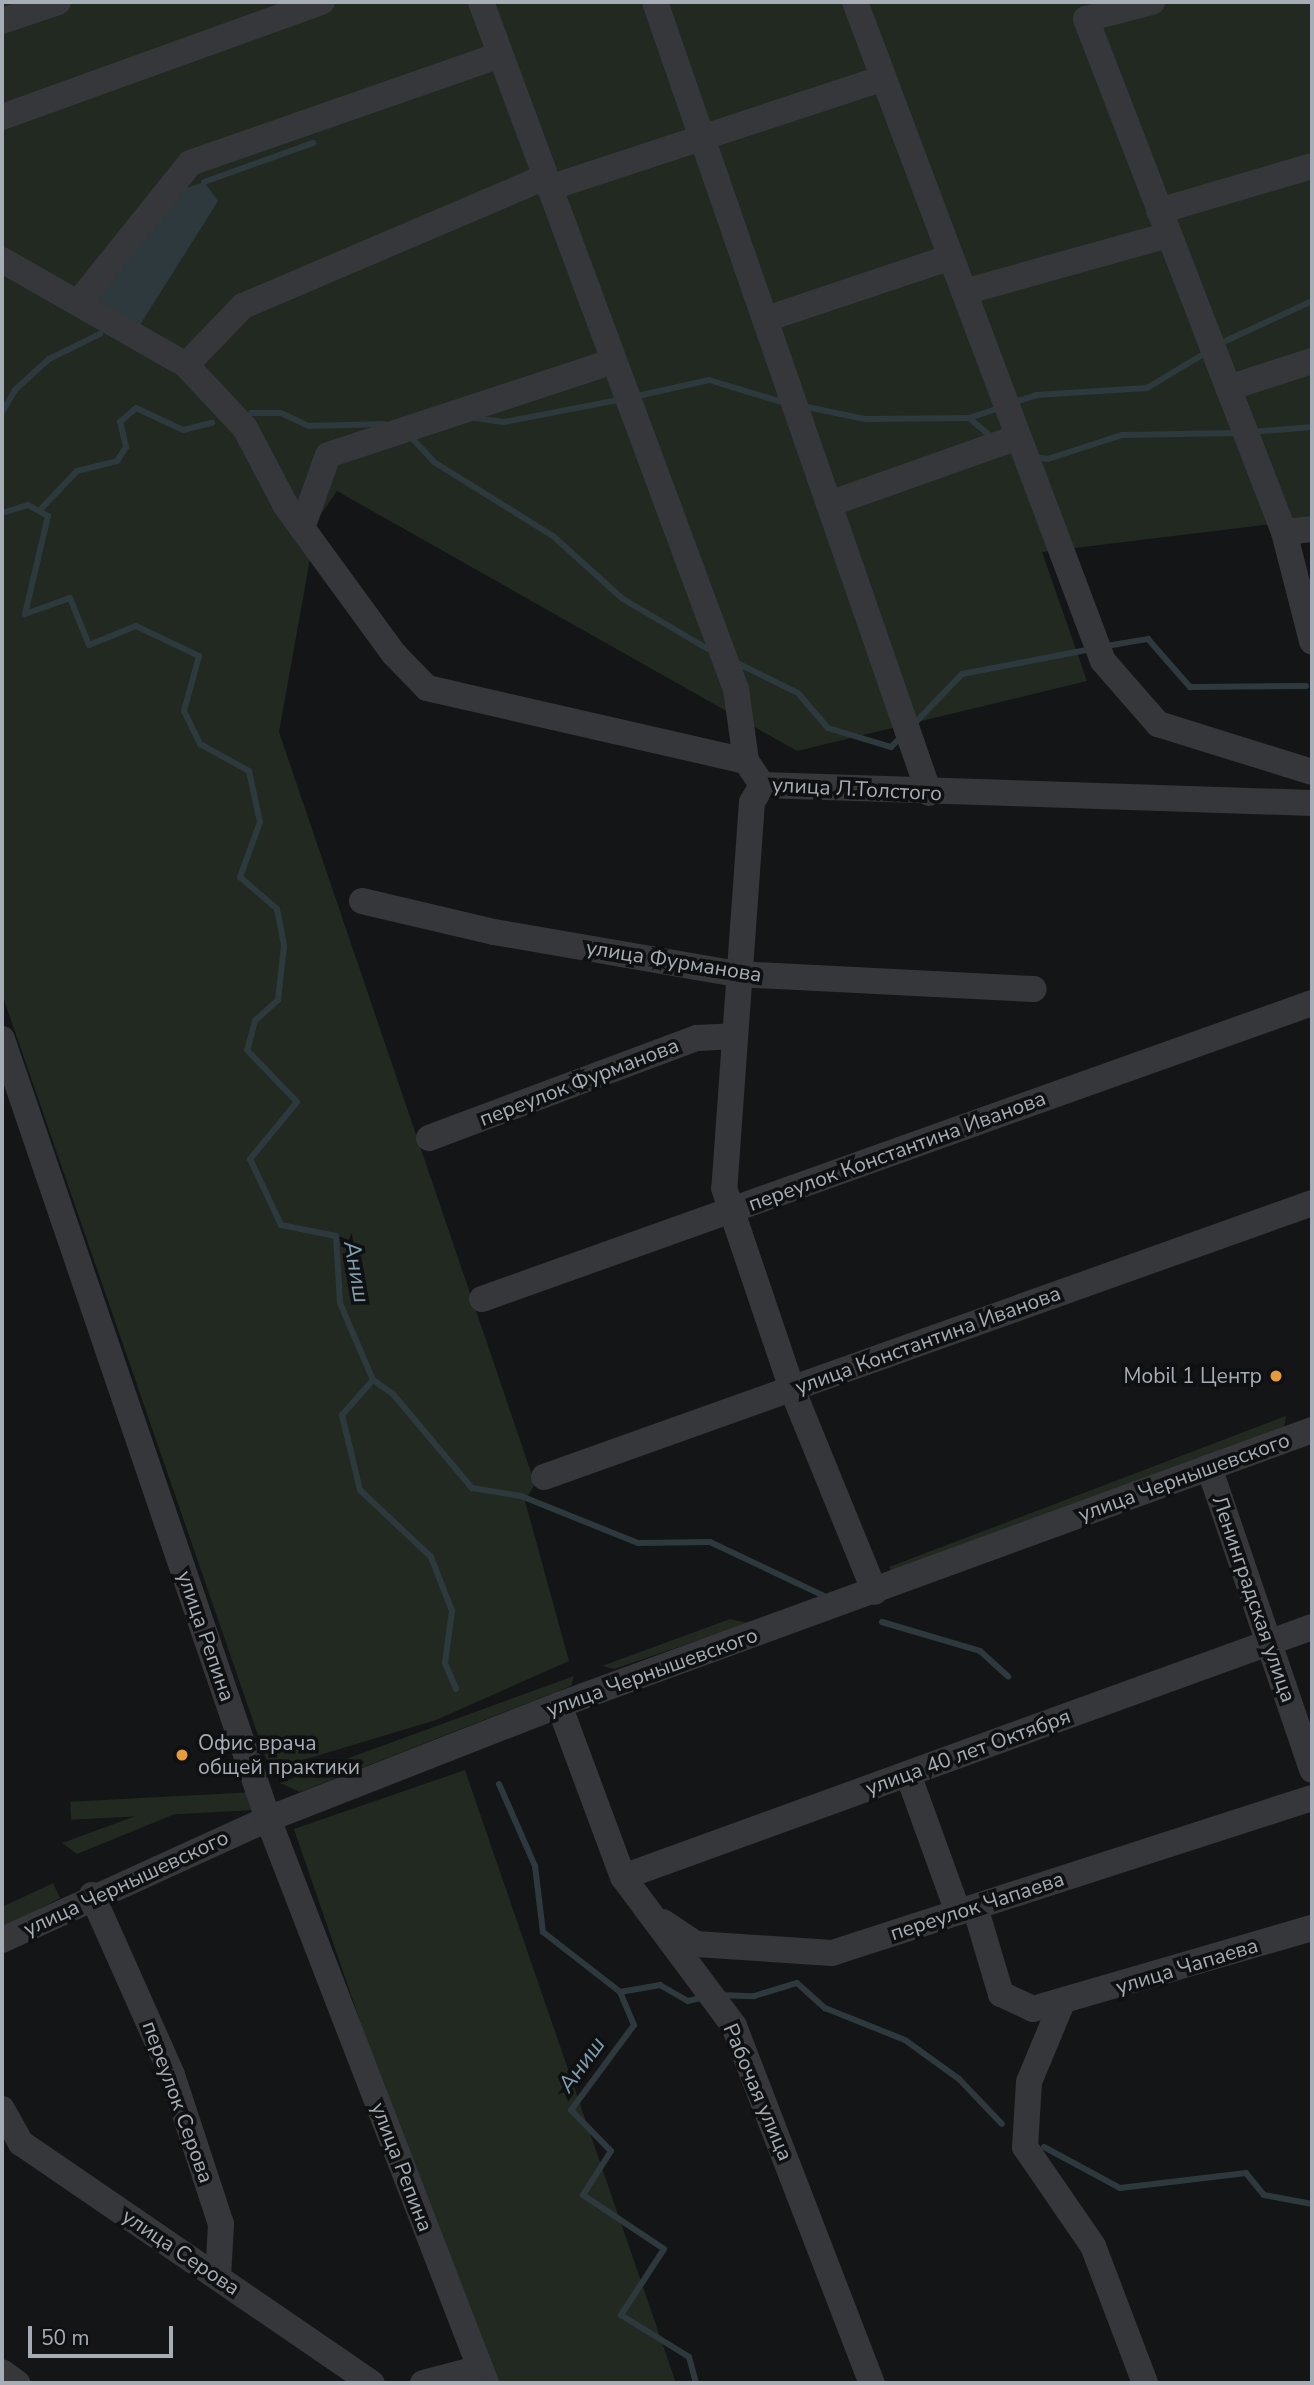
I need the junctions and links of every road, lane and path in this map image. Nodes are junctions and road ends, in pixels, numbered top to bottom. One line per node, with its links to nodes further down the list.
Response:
1 (58, 2): 8 (street)
2 (322, 2): 11 (street)
3 (481, 2): 9 (street)
4 (655, 2): 12 (street)
5 (855, 2): 10 (street)
6 (1152, 2): 7 (street)
7 (1085, 10): 15 (street)
8 (2, 21)
9 (500, 55): 14 (street); 19 (street)
10 (883, 78): 12 (street); 16 (street)
11 (2, 117)
12 (703, 139): 14 (street); 20 (street)
13 (1312, 166): 15 (street)
14 (547, 182): 21 (street); 23 (street)
15 (1163, 223): 18 (street); 24 (street)
16 (951, 257): 18 (street); 20 (street)
17 (2, 260): 19 (street, улица Л.Толстого)
18 (964, 292): 25 (street)
19 (78, 303): 23 (street, улица Л.Толстого)
20 (765, 319): 26 (street)
21 (614, 361): 27 (street); 31 (street)
22 (1312, 361): 24 (street)
23 (186, 365): 27 (street, улица Л.Толстого)
24 (1228, 388): 29 (street)
25 (1018, 438): 26 (street); 32 (street)
26 (829, 504): 34 (street)
27 (302, 528): 31 (street, улица Л.Толстого)
28 (1312, 529): 29 (street)
29 (1284, 532): 30 (street)
30 (1312, 641)
31 (746, 761): 33 (street, улица Л.Толстого)
32 (1312, 772)
33 (762, 785): 34 (street, улица Л.Толстого); 37 (street)
34 (929, 793): 35 (street, улица Л.Толстого)
35 (1312, 803)
36 (362, 901): 37 (street, улица Фурманова)
37 (736, 974): 38 (street, улица Фурманова); 40 (street)
38 (1034, 989)
39 (1312, 1003): 44 (street, переулок Константина Иванова)
40 (732, 1035): 42 (street, переулок Фурманова); 44 (street)
41 (2, 1039): 57 (street, улица Репина)
42 (429, 1138)
43 (1312, 1203): 46 (street, улица Константина Иванова)
44 (731, 1210): 45 (street, переулок Константина Иванова); 46 (street)
45 (482, 1299)
46 (792, 1389): 49 (street, улица Константина Иванова); 50 (street)
47 (1312, 1430): 48 (street, улица Чернышевского)
48 (1209, 1467): 50 (street, улица Чернышевского); 52 (street, Ленинградская улица)
49 (544, 1477)
50 (875, 1592): 53 (street, улица Чернышевского)
51 (1312, 1627): 52 (street, улица 40 лет Октября)
52 (1268, 1643): 54 (street, Ленинградская улица); 55 (street, улица 40 лет Октября)
53 (559, 1705): 57 (street, улица Чернышевского); 58 (street, Рабочая улица)
54 (1312, 1770)
55 (908, 1774): 58 (street, улица 40 лет Октября); 61 (street, улица Чапаева)
56 (1312, 1798): 61 (street, переулок Чапаева)
57 (268, 1819): 59 (street, улица Чернышевского); 68 (street, улица Репина)
58 (623, 1877): 60 (street, Рабочая улица)
59 (92, 1895): 63 (street, улица Чернышевского); 66 (street, переулок Серова)
60 (644, 1908): 61 (street, переулок Чапаева); 72 (street, Рабочая улица)
61 (967, 1909): 64 (street, улица Чапаева)
62 (1312, 1928): 64 (street, улица Чапаева)
63 (2, 1940)
64 (1061, 2004): 73 (street)
65 (2, 2109): 66 (street, улица Серова)
66 (218, 2277): 70 (street, улица Серова)
67 (2, 2372): 69 (street)
68 (483, 2375): 71 (street)
69 (18, 2383)
70 (372, 2383)
71 (423, 2383)
72 (872, 2383)
73 (1145, 2383)

